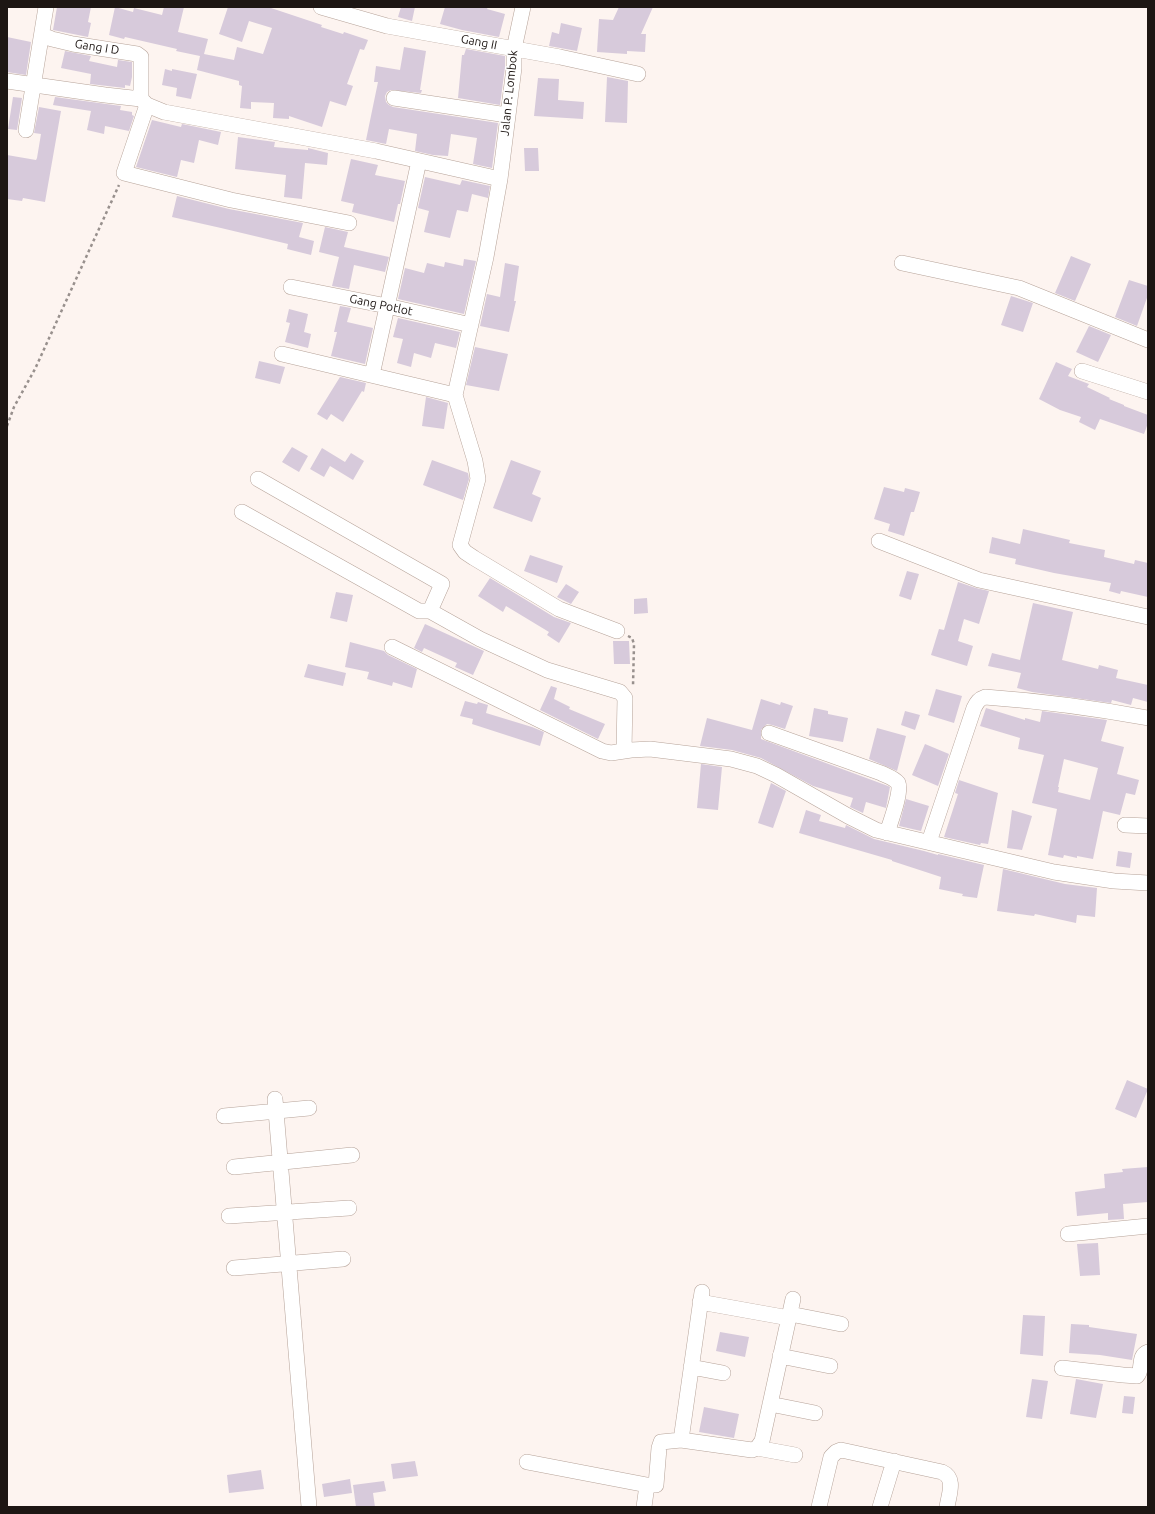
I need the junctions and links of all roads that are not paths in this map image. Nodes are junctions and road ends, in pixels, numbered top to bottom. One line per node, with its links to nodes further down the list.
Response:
1 (46, 7): 4 (street)
2 (321, 7): 5 (street, Gang II)
3 (523, 7): 5 (street, Jalan P. Lombok)
4 (42, 35): 8 (street); 10 (street, Gang I D)
5 (514, 49): 6 (street, Gang II); 11 (street, Jalan P. Lombok)
6 (638, 74)
7 (7, 81): 8 (street)
8 (34, 85): 10 (street); 12 (street)
9 (394, 98): 11 (street)
10 (144, 102): 13 (street); 15 (street)
11 (507, 115): 14 (street, Jalan P. Lombok)
12 (26, 130)
13 (419, 161): 14 (street); 18 (street)
14 (500, 179): 19 (street, Jalan P. Lombok)
15 (350, 223)
16 (902, 263): 20 (street)
17 (291, 287): 18 (street, Gang Potlot)
18 (387, 306): 19 (street, Gang Potlot); 23 (street)
19 (471, 325): 25 (street, Jalan P. Lombok)
20 (1148, 340)
21 (282, 354): 23 (street)
22 (1082, 371): 24 (street)
23 (372, 375): 25 (street)
24 (1148, 392)
25 (455, 395): 31 (street)
26 (258, 479): 29 (street)
27 (242, 512): 29 (street)
28 (879, 541): 30 (street)
29 (430, 611): 35 (street)
30 (1148, 617)
31 (617, 631)
32 (392, 647): 35 (street)
33 (1148, 718): 39 (street)
34 (769, 733): 38 (street)
35 (624, 751): 38 (street)
36 (1125, 825): 37 (street)
37 (1148, 826)
38 (886, 833): 39 (street)
39 (929, 842): 40 (street)
40 (1148, 883)
41 (275, 1105): 42 (street); 43 (street); 45 (street)
42 (309, 1108)
43 (224, 1116)
44 (352, 1155): 45 (street)
45 (280, 1163): 46 (street); 48 (street)
46 (234, 1167)
47 (349, 1208): 48 (street)
48 (284, 1213): 49 (street); 53 (street)
49 (229, 1216)
50 (1148, 1226): 51 (street)
51 (1068, 1234)
52 (343, 1259): 53 (street)
53 (289, 1263): 54 (street); 72 (street)
54 (234, 1268)
55 (793, 1299): 56 (street)
56 (789, 1316): 57 (street); 59 (street); 61 (street)
57 (841, 1324)
58 (1148, 1352): 62 (street)
59 (780, 1356): 60 (street); 64 (street)
60 (830, 1366)
61 (691, 1367): 63 (street); 66 (street)
62 (1062, 1368)
63 (723, 1373)
64 (770, 1404): 65 (street); 67 (street)
65 (815, 1413)
66 (680, 1440): 67 (street); 71 (street)
67 (757, 1448): 68 (street)
68 (795, 1455)
69 (894, 1461): 74 (street); 75 (street); 76 (street)
70 (527, 1462): 71 (street)
71 (647, 1485): 73 (street)
72 (309, 1507)
73 (644, 1507)
74 (819, 1507)
75 (880, 1507)
76 (947, 1507)

